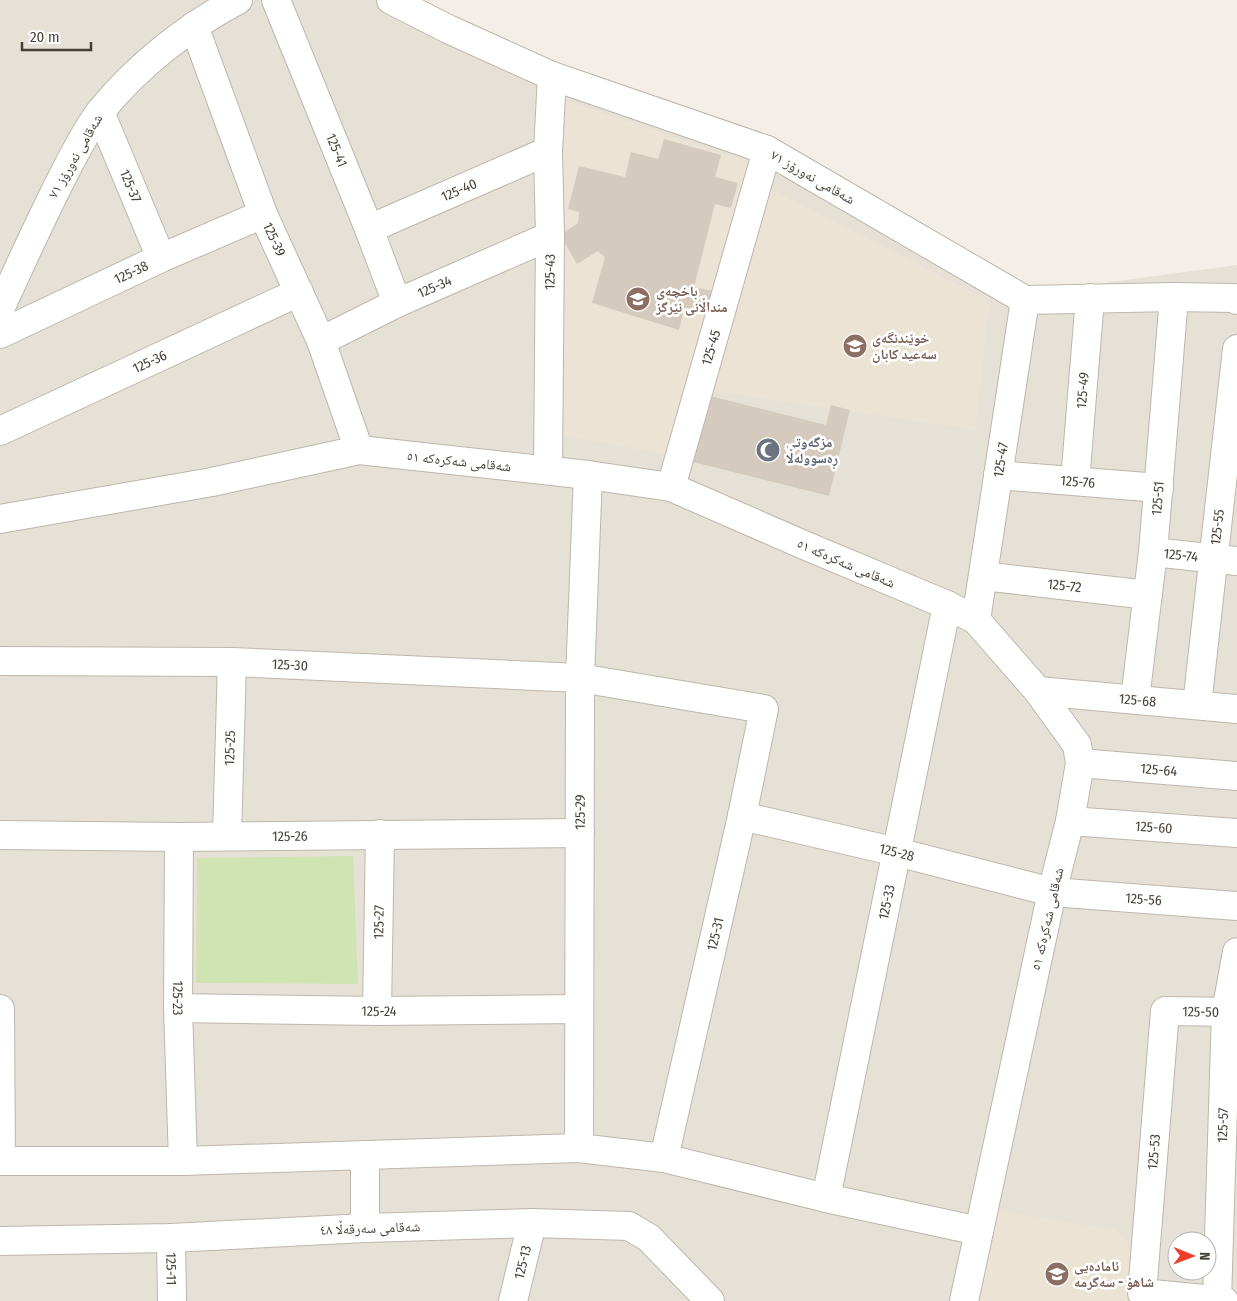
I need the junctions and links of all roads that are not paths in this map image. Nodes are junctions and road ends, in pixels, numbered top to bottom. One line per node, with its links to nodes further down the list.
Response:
1 (238, 0): 4 (street, شەقامی نەورۆز ٧١)
2 (276, 0): 10 (street, 125-41)
3 (391, 0): 5 (street, شەقامی نەورۆز ٧١)
4 (194, 26): 6 (street, شەقامی نەورۆز ٧١); 9 (street, 125-39)
5 (552, 76): 7 (street, شەقامی نەورۆز ٧١); 8 (street, 125-43)
6 (100, 112): 12 (street, 125-37); 19 (street, شەقامی نەورۆز ٧١)
7 (767, 150): 16 (street, شەقامی نەورۆز ٧١); 29 (street, 125-45)
8 (548, 152): 10 (street, 125-40); 11 (street, 125-43)
9 (263, 214): 12 (street, 125-38); 13 (street, 125-39)
10 (369, 229): 18 (street, 125-41)
11 (550, 236): 18 (street, 125-34); 25 (street, 125-43)
12 (161, 258): 20 (street, 125-38)
13 (299, 292): 21 (street, 125-39); 23 (street, 125-36)
14 (1174, 297): 15 (street); 17 (street); 30 (street, 125-51)
15 (1090, 298): 16 (street); 28 (street, 125-49)
16 (1025, 300): 27 (street, 125-47)
17 (1237, 300)
18 (397, 303): 21 (street, 125-34)
19 (0, 309)
20 (0, 334)
21 (321, 341): 24 (street, 125-39)
22 (1237, 349): 33 (street, 125-55)
23 (0, 431)
24 (359, 450): 25 (street, شەقامی شەکرەکە ٥١); 31 (street, شەقامی شەکرەکە ٥١)
25 (548, 470): 26 (street, شەقامی شەکرەکە ٥١)
26 (588, 474): 29 (street, شەقامی شەکرەکە ٥١); 40 (street, 125-29)
27 (998, 476): 28 (street, 125-76); 34 (street, 125-47)
28 (1075, 481): 30 (street, 125-76)
29 (671, 487): 36 (street, شەقامی شەکرەکە ٥١)
30 (1158, 488): 32 (street, 125-51)
31 (0, 520)
32 (1153, 552): 33 (street, 125-74); 35 (street, 125-51)
33 (1225, 560): 43 (street, 125-55)
34 (983, 576): 35 (street, 125-72); 37 (street, 125-47)
35 (1148, 595): 42 (street, 125-51)
36 (947, 605): 37 (street, شەقامی شەکرەکە ٥١); 56 (street, 125-33)
37 (976, 620): 41 (street, شەقامی شەکرەکە ٥١)
38 (0, 661): 39 (street, 125-30)
39 (232, 662): 40 (street, 125-30); 54 (street, 125-25)
40 (580, 678): 44 (street, 125-30); 50 (street, 125-29)
41 (1038, 691): 42 (street, 125-68); 46 (street, شەقامی شەکرەکە ٥١)
42 (1135, 699): 43 (street, 125-68)
43 (1197, 705): 45 (street, 125-68)
44 (764, 709): 48 (street, 125-31)
45 (1237, 709)
46 (1080, 764): 47 (street, 125-64); 49 (street, شەقامی شەکرەکە ٥١)
47 (1237, 776)
48 (742, 816): 56 (street, 125-28); 68 (street, 125-31)
49 (1070, 821): 51 (street, 125-60); 57 (street, شەقامی شەکرەکە ٥١)
50 (580, 833): 52 (street, 125-26); 62 (street, 125-29)
51 (1237, 833)
52 (380, 834): 54 (street, 125-26); 63 (street, 125-27)
53 (0, 835): 55 (street, 125-26)
54 (227, 836): 55 (street, 125-26)
55 (179, 837): 60 (street, 125-23)
56 (897, 852): 57 (street, 125-28); 71 (street, 125-33)
57 (1052, 892): 58 (street, 125-56); 74 (street, شەقامی شەکرەکە ٥١)
58 (1237, 906)
59 (1237, 952): 65 (street, 125-57)
60 (178, 1008): 63 (street, 125-24); 70 (street, 125-23)
61 (0, 1009): 69 (street)
62 (580, 1009): 63 (street, 125-24); 66 (street, 125-29)
63 (377, 1011)
64 (1165, 1011): 65 (street, 125-50); 77 (street, 125-53)
65 (1232, 1012): 77 (street, 125-57)
66 (579, 1148): 67 (street); 68 (street)
67 (365, 1155): 70 (street); 73 (street)
68 (664, 1158): 71 (street)
69 (1, 1161): 70 (street)
70 (183, 1161)
71 (826, 1198): 74 (street)
72 (532, 1223): 73 (street, شەقامی سەرقەڵا ٤٨); 79 (street, 125-13); 80 (street, شەقامی سەرقەڵا ٤٨)
73 (365, 1228): 75 (street, شەقامی سەرقەڵا ٤٨)
74 (979, 1231): 81 (street, شەقامی شەکرەکە ٥١)
75 (171, 1238): 76 (street, شەقامی سەرقەڵا ٤٨); 78 (street, 125-11)
76 (0, 1241)
77 (1217, 1300): 82 (street)
78 (172, 1301)
79 (513, 1301)
80 (710, 1301)
81 (964, 1301)
82 (1224, 1301)

